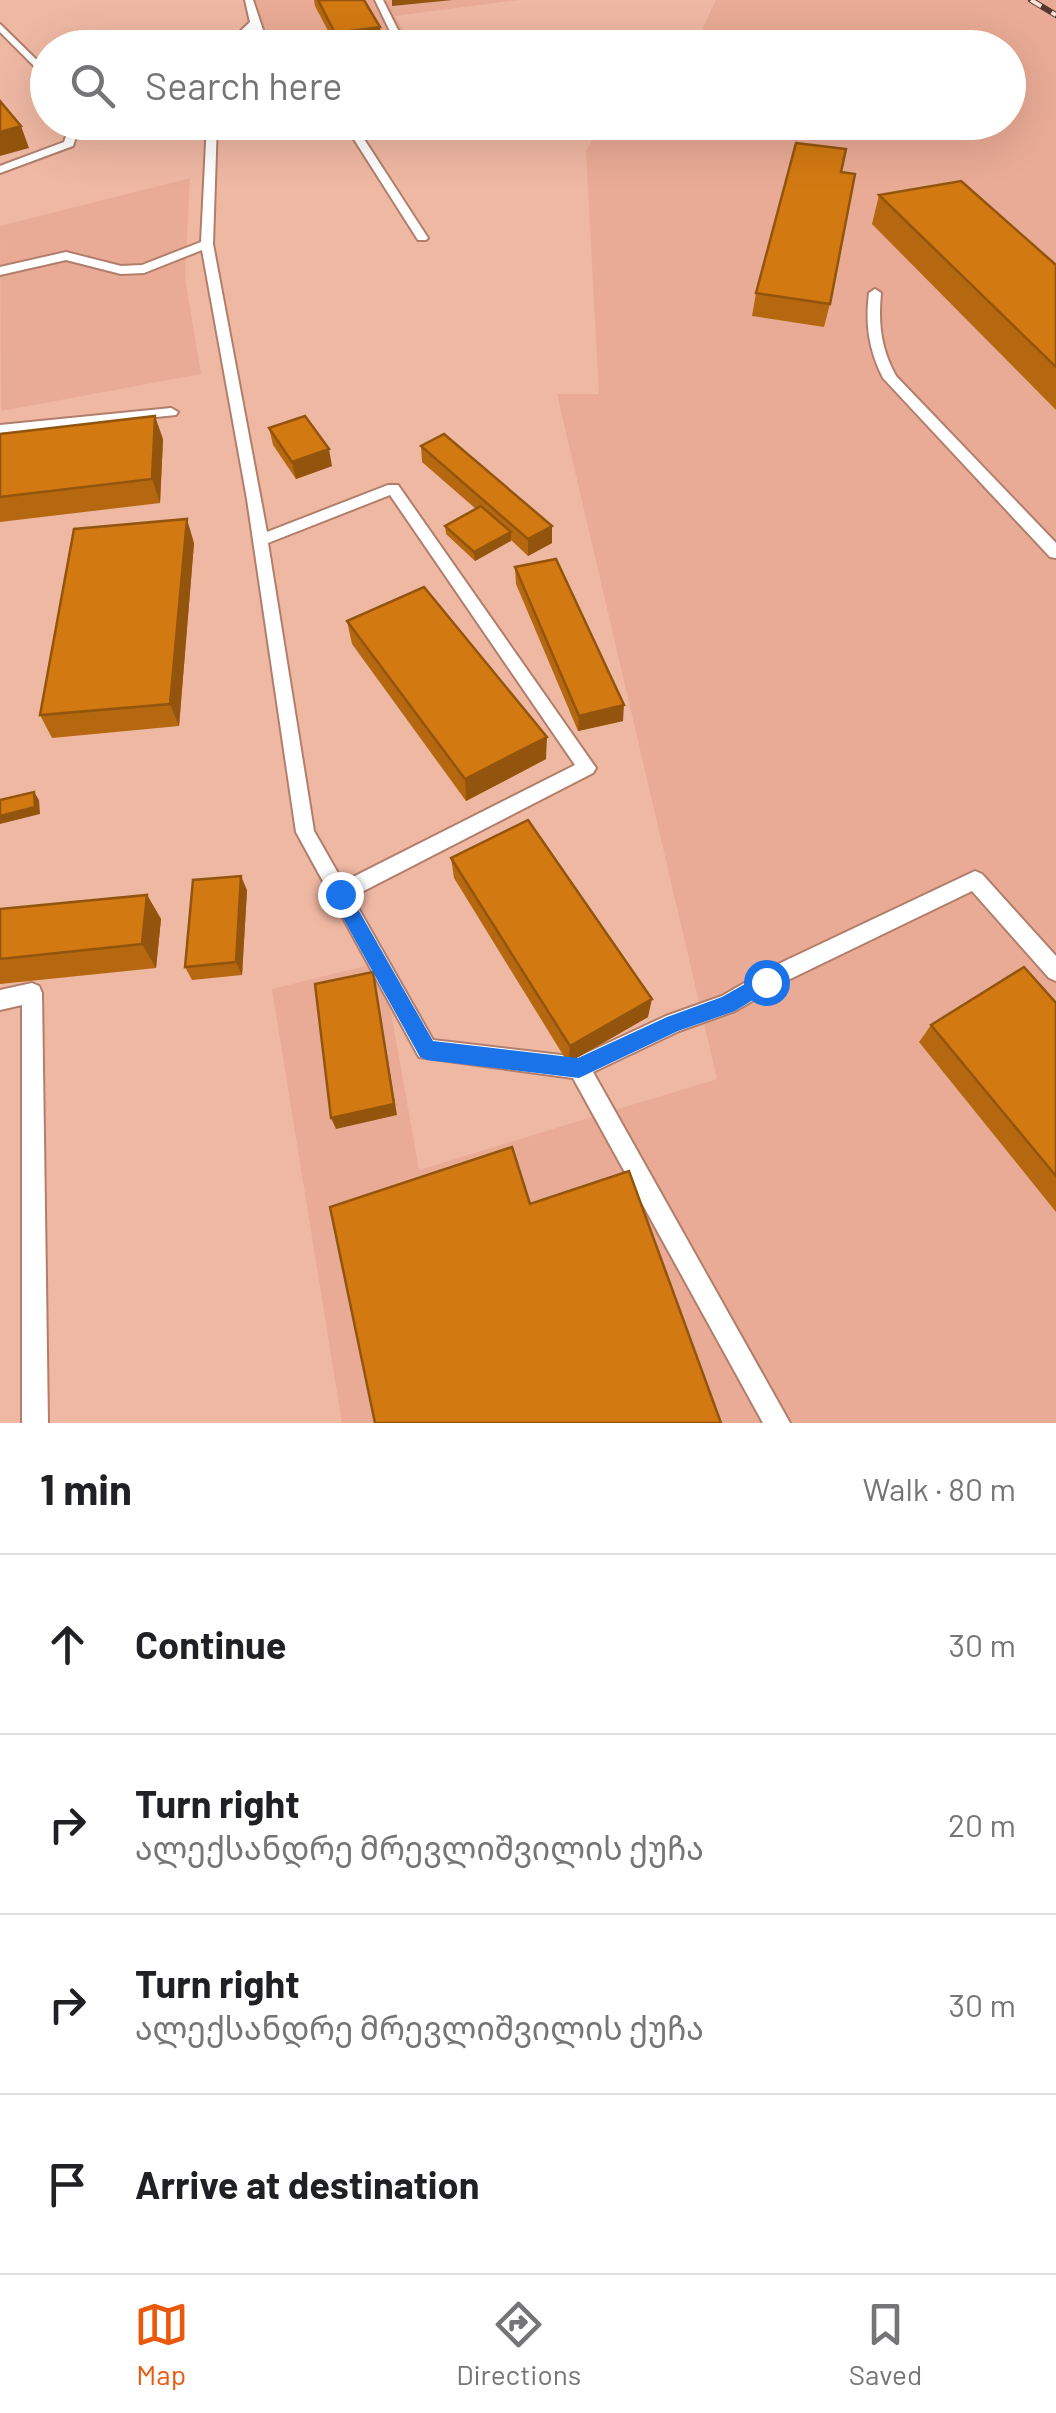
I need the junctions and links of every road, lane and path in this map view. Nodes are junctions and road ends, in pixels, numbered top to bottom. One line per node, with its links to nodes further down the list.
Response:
1 (250, 0): 3 (lane)
2 (379, 0): 7 (lane)
3 (256, 22): 5 (lane); 6 (lane)
4 (0, 28): 8 (lane)
5 (247, 30)
6 (260, 30)
7 (394, 30)
8 (30, 59)
9 (70, 140): 12 (lane)
10 (211, 140): 14 (lane)
11 (359, 140): 13 (lane)
12 (0, 170)
13 (422, 238)
14 (206, 244): 15 (lane); 19 (lane)
15 (0, 270)
16 (874, 293): 20 (lane)
17 (171, 412): 18 (lane)
18 (0, 429)
19 (260, 540): 21 (lane); 21 (lane)
20 (1056, 553)
21 (340, 894): 24 (lane)
22 (1056, 972): 24 (lane)
23 (0, 1000): 25 (lane)
24 (579, 1068): 26 (lane)
25 (35, 1423)
26 (777, 1423)

